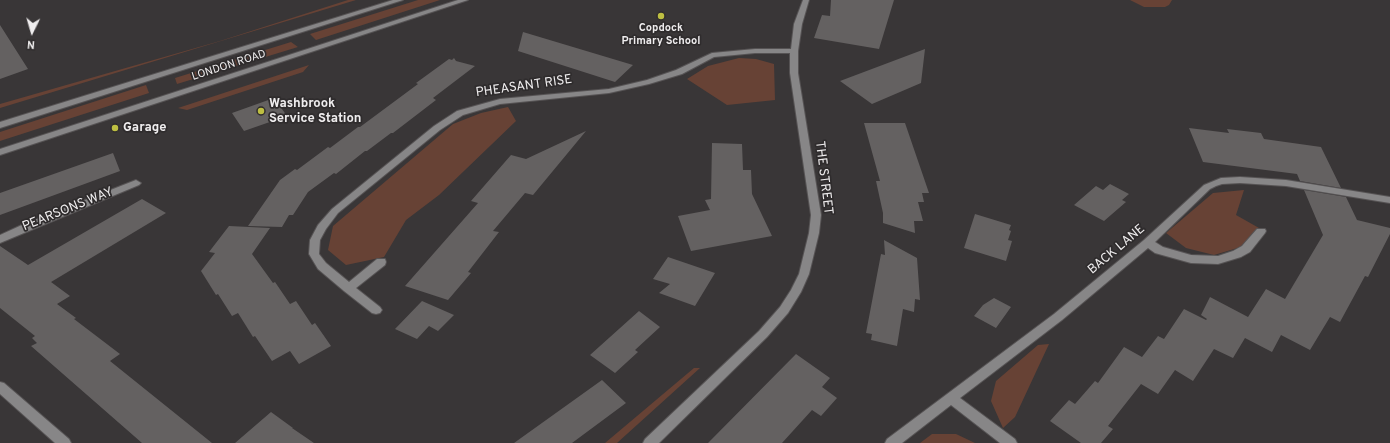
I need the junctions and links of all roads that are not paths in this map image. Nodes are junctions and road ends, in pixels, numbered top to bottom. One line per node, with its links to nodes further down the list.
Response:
1 (400, 0): 5 (street, LONDON ROAD)
2 (465, 0): 6 (street, LONDON ROAD)
3 (806, 0): 4 (street, THE STREET)
4 (794, 51): 13 (street, PHEASANT RISE); 18 (street, THE STREET)
5 (0, 125)
6 (0, 152)
7 (136, 183): 10 (street, PEARSONS WAY)
8 (1390, 200): 11 (street, BACK LANE)
9 (1261, 231): 11 (street)
10 (0, 239)
11 (1148, 243): 16 (street, BACK LANE)
12 (381, 262): 13 (street)
13 (348, 288): 14 (street, PHEASANT RISE)
14 (376, 310)
15 (0, 387): 17 (street)
16 (951, 398): 19 (street, BACK LANE); 20 (street)
17 (64, 443)
18 (650, 443)
19 (892, 443)
20 (1010, 443)

